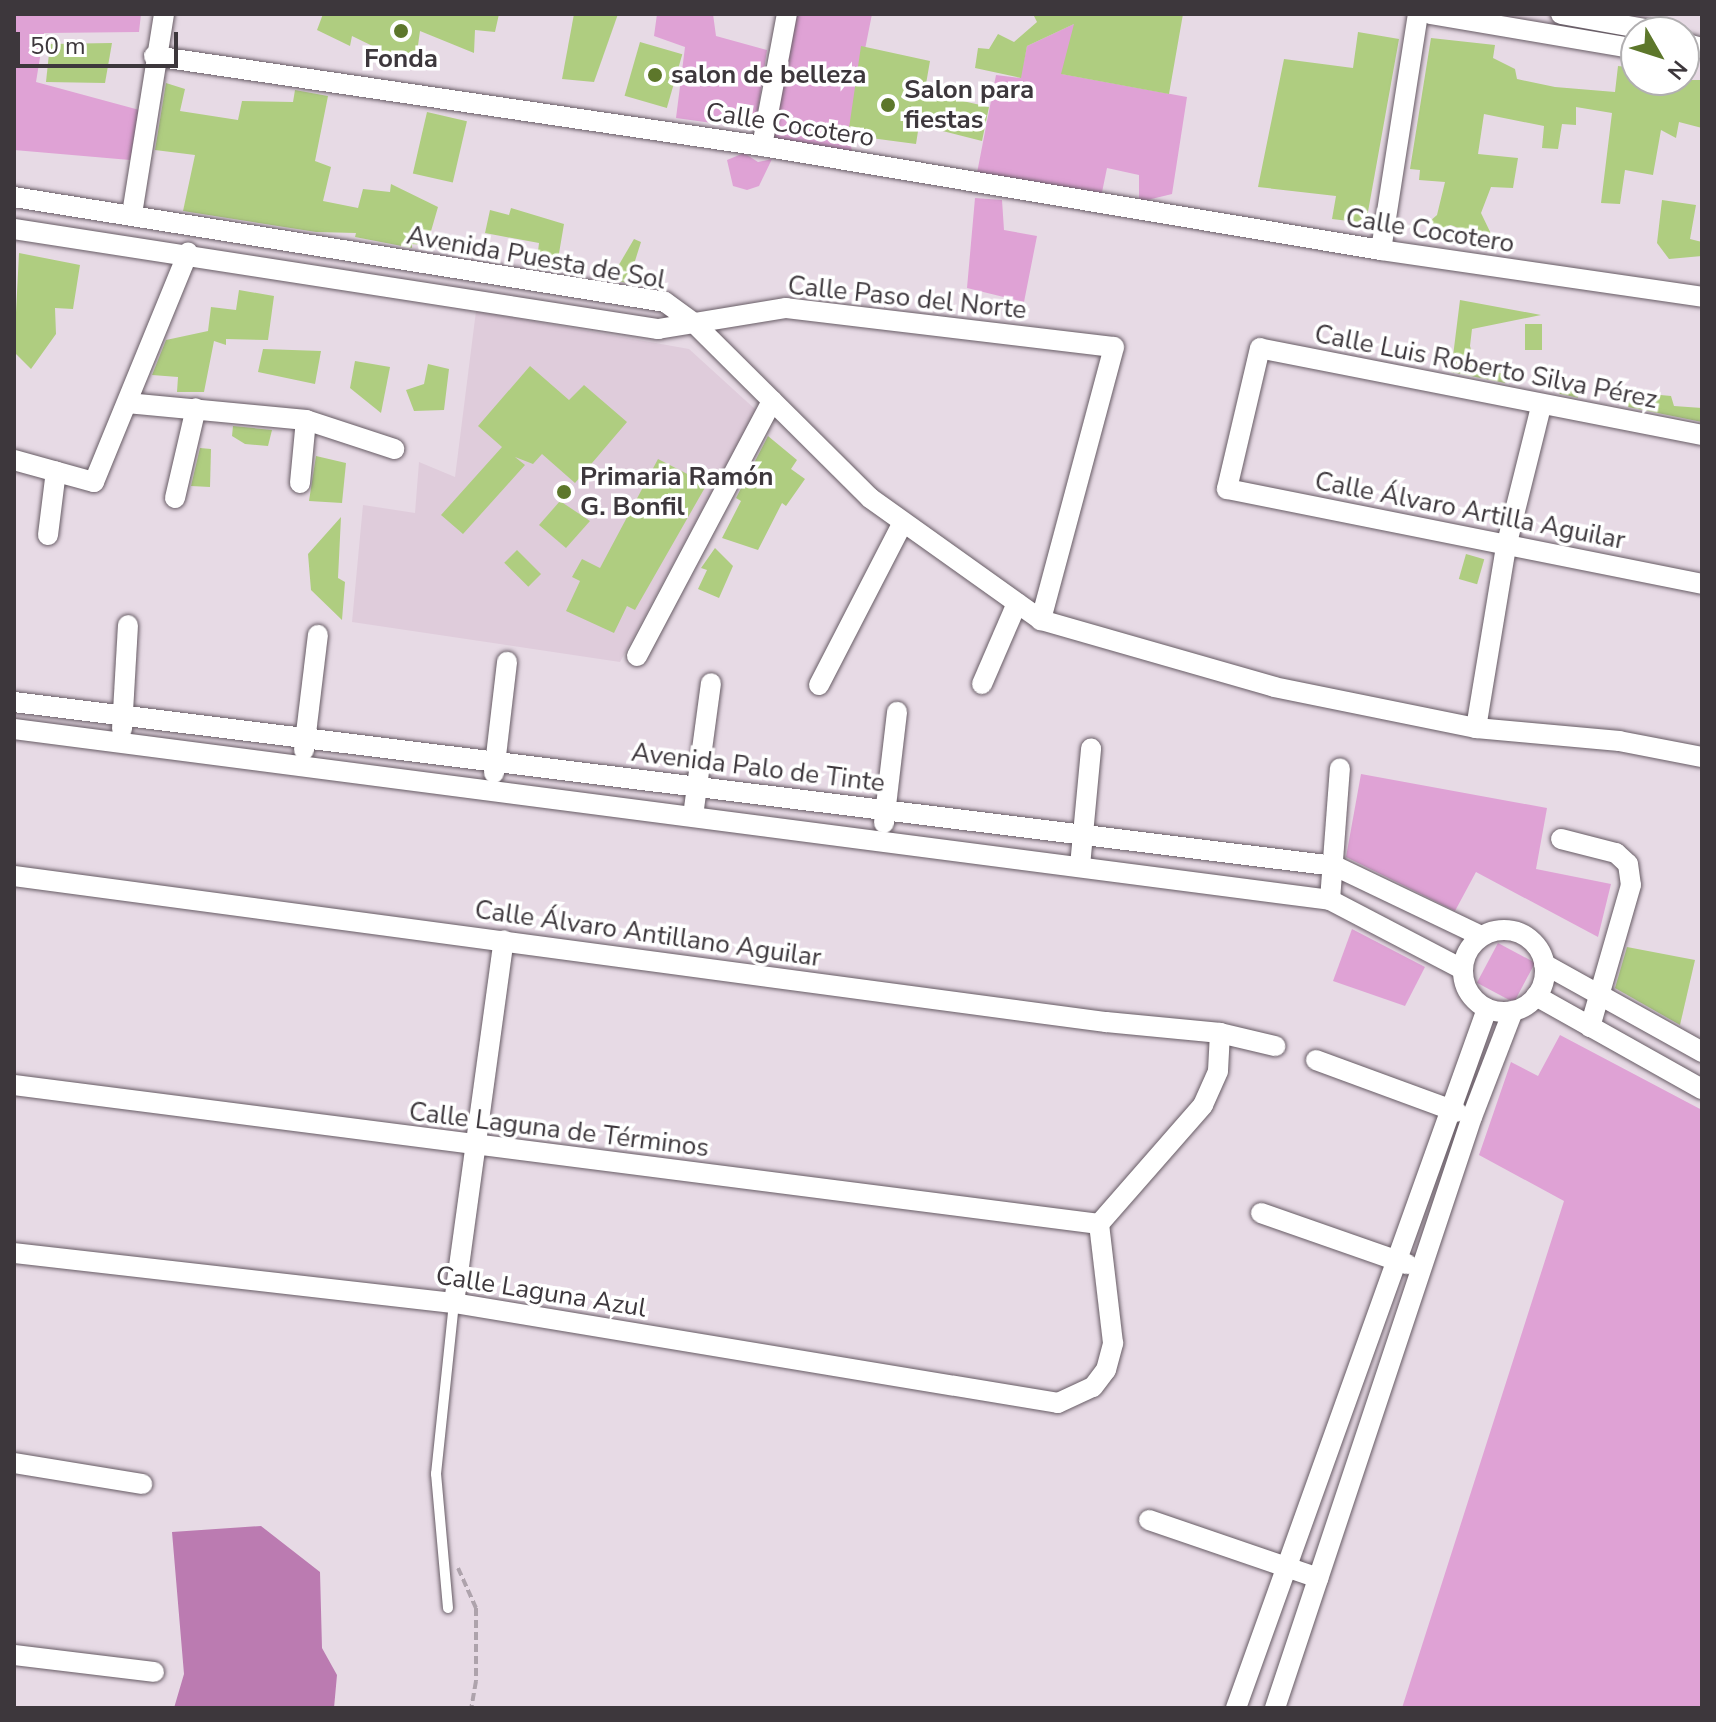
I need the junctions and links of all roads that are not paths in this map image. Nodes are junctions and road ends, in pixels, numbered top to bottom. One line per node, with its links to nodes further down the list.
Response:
1 (164, 14): 7 (street)
2 (787, 14): 8 (street)
3 (1418, 14): 13 (street)
4 (1430, 14): 6 (street)
5 (1561, 14): 6 (street)
6 (1614, 27)
7 (154, 56): 8 (street, Calle Cocotero); 10 (street)
8 (762, 146): 13 (street, Calle Cocotero)
9 (14, 197): 10 (street, Avenida Puesta de Sol)
10 (132, 214): 12 (street, Avenida Puesta de Sol)
11 (14, 229): 14 (street, Avenida Puesta de Sol)
12 (240, 233): 15 (street, Avenida Puesta de Sol); 16 (street)
13 (1381, 250): 19 (street, Calle Cocotero)
14 (188, 253): 16 (street, Avenida Puesta de Sol); 23 (street)
15 (381, 257): 17 (street, Avenida Puesta de Sol); 18 (street)
16 (234, 263): 18 (street, Avenida Puesta de Sol)
17 (548, 284): 20 (street); 21 (street, Avenida Puesta de Sol)
18 (377, 286): 20 (street, Avenida Puesta de Sol)
19 (1702, 297)
20 (543, 311): 21 (street, Avenida Puesta de Sol)
21 (695, 324): 22 (street); 39 (street, Calle Paso del Norte)
22 (772, 401): 34 (street); 42 (street)
23 (127, 403): 25 (street); 30 (street)
24 (1541, 407): 27 (street, Calle Luis Roberto Silva Pérez); 32 (street, Calle Luis Roberto Silva Pérez); 36 (street)
25 (196, 408): 26 (street); 33 (street)
26 (306, 420): 28 (street); 31 (street)
27 (1702, 435)
28 (394, 449)
29 (14, 460): 30 (street)
30 (56, 471): 35 (street)
31 (300, 483)
32 (1227, 489): 36 (street, Calle Álvaro Artilla Aguilar)
33 (175, 498)
34 (903, 522): 38 (street); 46 (street)
35 (48, 535)
36 (1506, 547): 37 (street, Calle Álvaro Artilla Aguilar); 50 (street)
37 (1701, 577)
38 (1017, 603): 39 (street); 45 (street)
39 (1041, 620): 50 (street)
40 (128, 625): 49 (street)
41 (318, 635): 52 (street)
42 (637, 656)
43 (507, 662): 56 (street)
44 (711, 683): 59 (street)
45 (982, 684)
46 (819, 685)
47 (14, 702): 49 (street, Avenida Palo de Tinte)
48 (897, 712): 61 (street)
49 (123, 716): 52 (street, Avenida Palo de Tinte); 53 (street)
50 (1476, 728): 55 (street)
51 (14, 729): 53 (street)
52 (305, 738): 56 (street, Avenida Palo de Tinte); 57 (street)
53 (121, 743): 57 (street)
54 (1091, 749): 63 (street)
55 (1702, 757)
56 (495, 762): 59 (street, Avenida Palo de Tinte); 60 (street)
57 (303, 766): 60 (street)
58 (1340, 768): 67 (street)
59 (696, 786): 61 (street, Avenida Palo de Tinte); 62 (street)
60 (492, 790): 62 (street)
61 (886, 810): 63 (street, Avenida Palo de Tinte); 65 (street)
62 (693, 816): 65 (street)
63 (1082, 835): 66 (street); 67 (street, Avenida Palo de Tinte)
64 (1561, 839): 75 (street)
65 (882, 841): 66 (street)
66 (1080, 866): 69 (street)
67 (1335, 866): 69 (street); 70 (street, Avenida Palo de Tinte)
68 (14, 876): 71 (street, Calle Álvaro Antillano Aguilar)
69 (1330, 900): 73 (street)
70 (1481, 936): 72 (street); 73 (street)
71 (504, 940): 79 (street, Calle Álvaro Antillano Aguilar); 87 (street)
72 (1544, 964): 74 (street); 75 (street)
73 (1462, 969): 76 (street)
74 (1536, 996): 77 (street); 78 (street)
75 (1602, 996): 78 (street); 81 (street)
76 (1487, 1009): 77 (street); 85 (street)
77 (1513, 1011): 86 (street)
78 (1590, 1027): 84 (street)
79 (1220, 1033): 80 (street, Calle Álvaro Antillano Aguilar); 89 (street)
80 (1275, 1046)
81 (1702, 1052)
82 (1316, 1060): 85 (street)
83 (14, 1085): 87 (street, Calle Laguna de Términos)
84 (1702, 1089)
85 (1447, 1109): 86 (street); 91 (street)
86 (1472, 1117): 92 (street)
87 (476, 1147): 89 (street, Calle Laguna de Términos); 93 (street)
88 (1261, 1213): 91 (street)
89 (1099, 1224): 93 (street, Calle Laguna Azul)
90 (14, 1253): 93 (street, Calle Laguna Azul)
91 (1394, 1259): 92 (street); 97 (street)
92 (1422, 1269): 98 (street)
93 (454, 1303): 99 (lane)
94 (14, 1463): 95 (street)
95 (142, 1484)
96 (1149, 1520): 97 (street)
97 (1286, 1567): 98 (street); 102 (street)
98 (1318, 1578): 103 (street)
99 (448, 1608)
100 (14, 1655): 101 (street)
101 (154, 1672)
102 (1236, 1708)
103 (1275, 1708)

